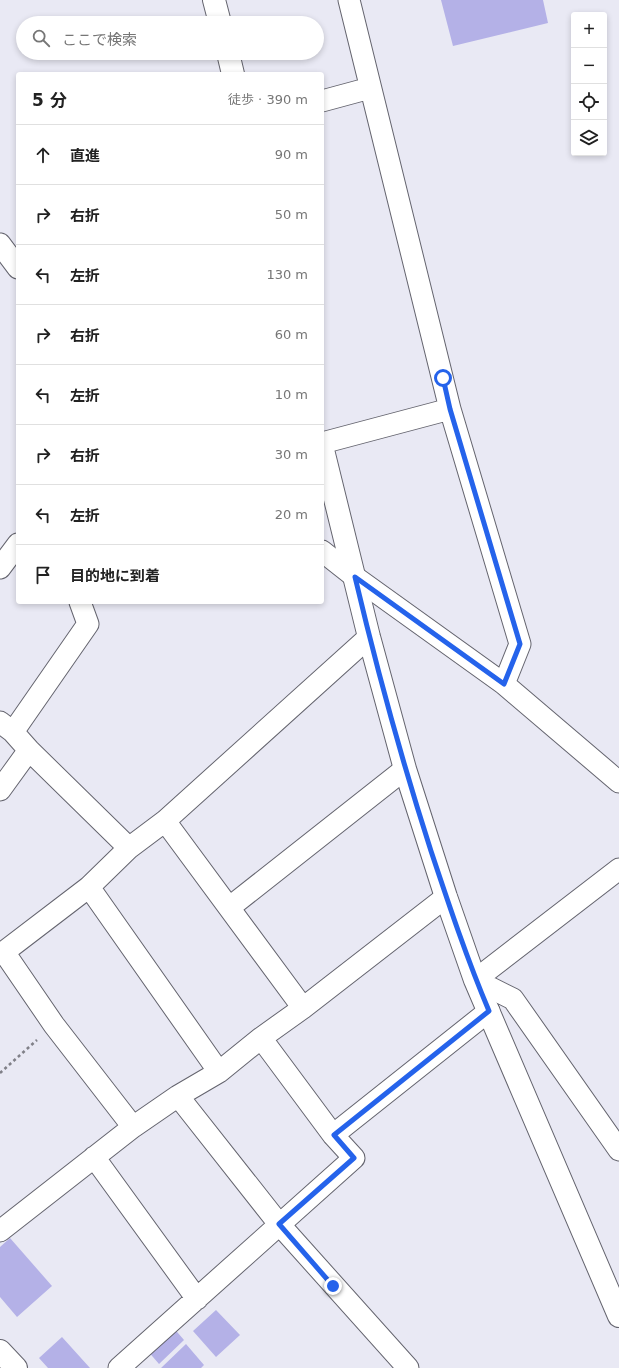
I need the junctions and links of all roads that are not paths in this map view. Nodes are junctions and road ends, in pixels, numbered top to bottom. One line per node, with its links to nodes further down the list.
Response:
1 (214, 0): 3 (street)
2 (349, 0): 6 (street)
3 (218, 16)
4 (230, 60): 5 (street)
5 (233, 72)
6 (370, 88): 7 (street); 10 (street)
7 (324, 100)
8 (0, 244): 9 (street)
9 (16, 265)
10 (450, 409): 11 (street); 19 (street)
11 (324, 442)
12 (324, 454): 16 (street)
13 (16, 547): 15 (street)
14 (324, 553): 16 (street)
15 (0, 568)
16 (355, 577): 18 (street); 19 (street)
17 (81, 604): 20 (street)
18 (369, 637): 22 (street); 25 (street)
19 (504, 684): 23 (street)
20 (7, 727): 21 (street)
21 (29, 750): 24 (street); 26 (street)
22 (405, 769): 29 (street); 30 (street)
23 (619, 782)
24 (0, 790)
25 (165, 821): 26 (street); 30 (street)
26 (129, 848): 28 (street)
27 (619, 869): 31 (street)
28 (89, 887): 35 (street); 37 (street)
29 (446, 897): 31 (street); 32 (street)
30 (230, 907): 32 (street)
31 (476, 980): 33 (street); 39 (street)
32 (303, 1008): 34 (street)
33 (489, 1011): 38 (street); 44 (street)
34 (261, 1038): 35 (street); 38 (street)
35 (220, 1072): 36 (street)
36 (178, 1096): 37 (street); 41 (street)
37 (133, 1127): 40 (street)
38 (334, 1135): 41 (street)
39 (619, 1150)
40 (94, 1157): 42 (street); 43 (street)
41 (279, 1224): 43 (street); 48 (street)
42 (0, 1232)
43 (197, 1299): 47 (street)
44 (619, 1316)
45 (0, 1351): 46 (street)
46 (16, 1368)
47 (119, 1368)
48 (408, 1368)

